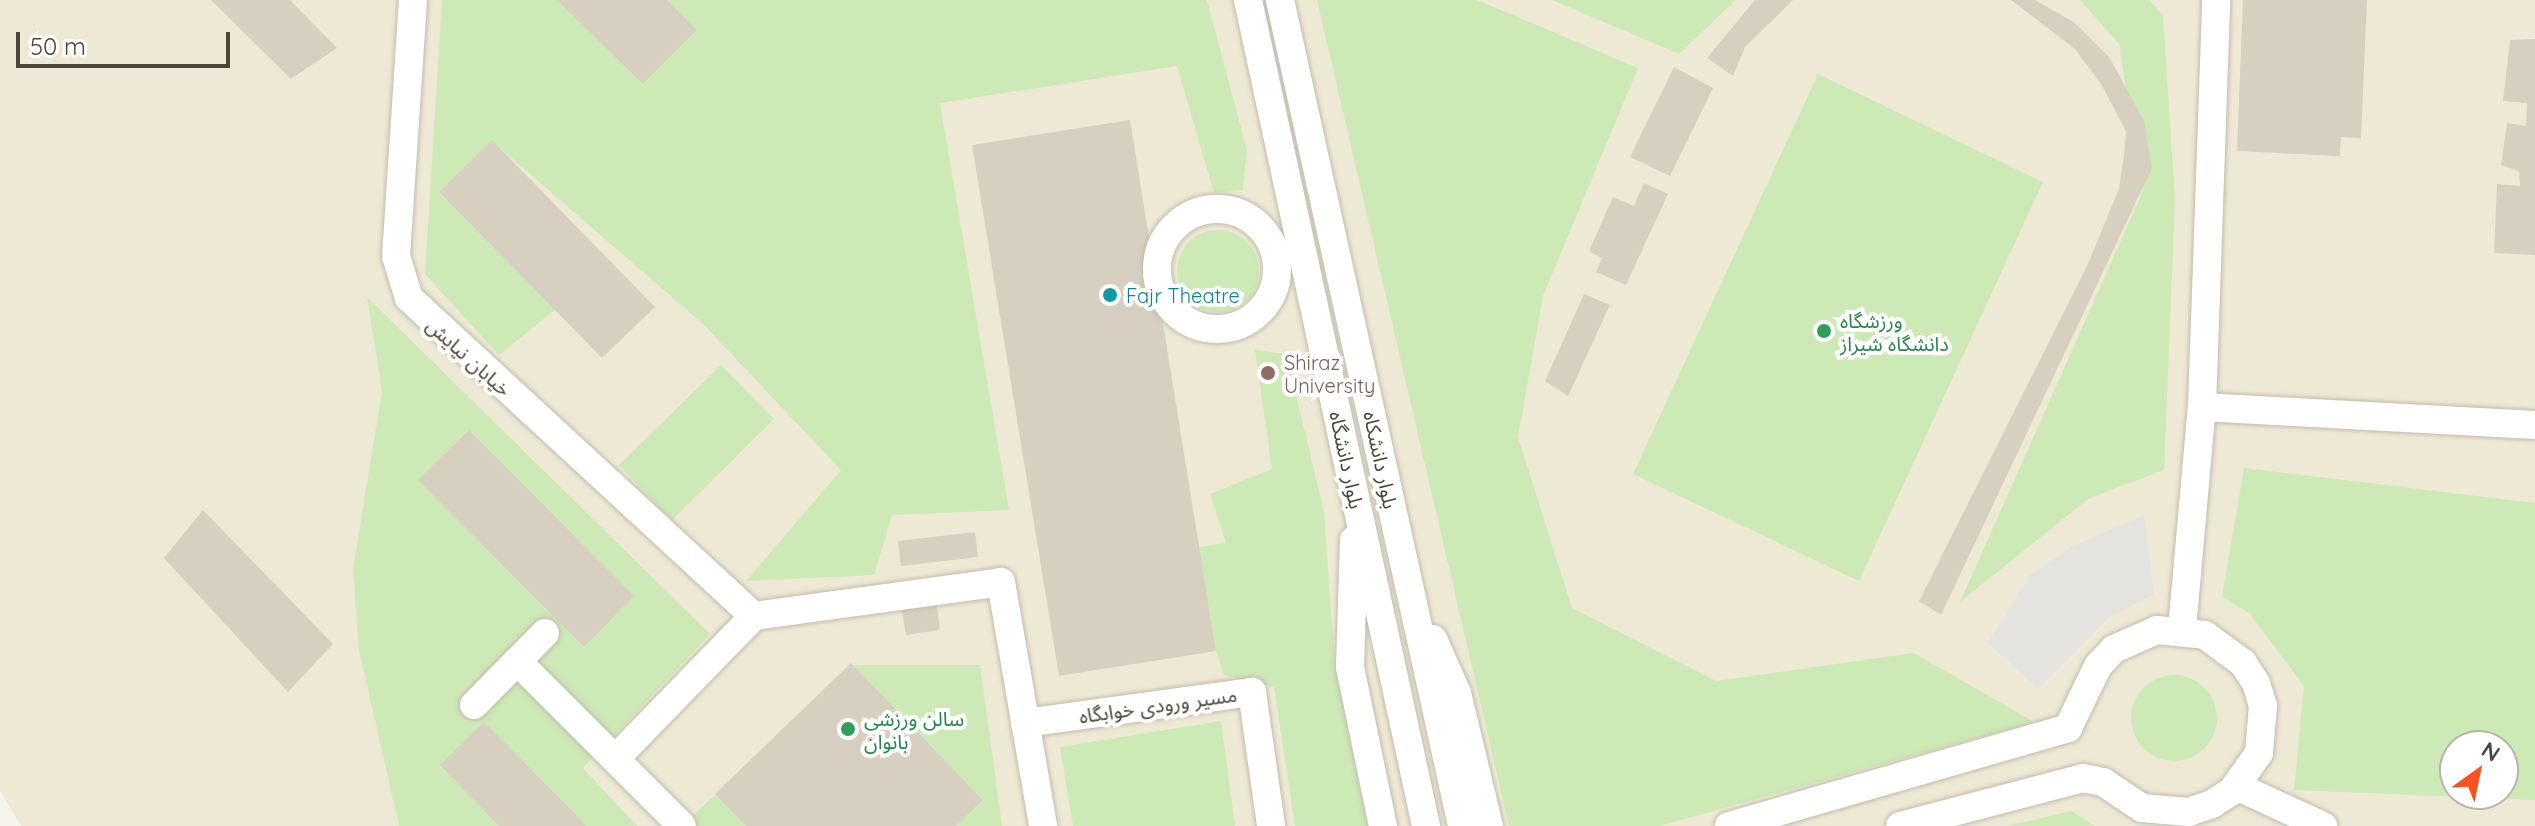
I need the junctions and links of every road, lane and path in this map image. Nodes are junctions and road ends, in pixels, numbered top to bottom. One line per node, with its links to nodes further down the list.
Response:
1 (413, 0): 11 (street, خیابان نیایش)
2 (1248, 0): 9 (street, بلوار دانشگاه)
3 (1280, 0): 10 (street, بلوار دانشکاه)
4 (2198, 0): 5 (street)
5 (2216, 11): 7 (street)
6 (1227, 328): 6 (street)
7 (2202, 407): 8 (street); 12 (street)
8 (2535, 425)
9 (1357, 504): 22 (street); 23 (street, بلوار دانشگاه)
10 (1409, 588): 24 (street, بلوار دانشکاه); 25 (street)
11 (754, 616): 16 (street); 17 (street)
12 (2182, 629): 18 (street); 26 (street)
13 (545, 633): 14 (street)
14 (517, 661): 15 (street); 17 (street)
15 (474, 705)
16 (1025, 723): 20 (street); 21 (street, مسیر ورودی خوابگاه)
17 (615, 759): 19 (street)
18 (2236, 786): 27 (street); 28 (street)
19 (682, 826)
20 (1043, 826)
21 (1271, 826)
22 (1383, 826)
23 (1426, 826)
24 (1462, 826)
25 (1489, 826)
26 (1729, 826)
27 (1900, 826)
28 (2323, 826)

